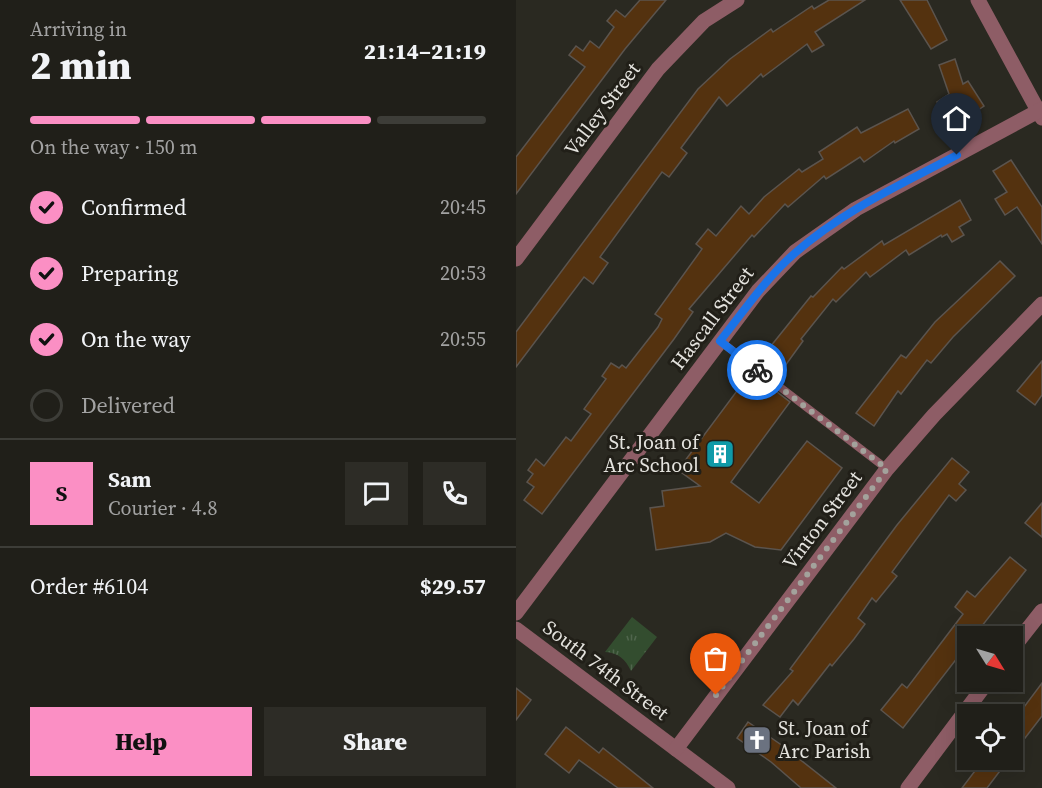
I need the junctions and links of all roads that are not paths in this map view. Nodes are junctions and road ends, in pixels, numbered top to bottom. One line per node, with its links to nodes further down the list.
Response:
1 (737, 0): 4 (street, Valley Street)
2 (978, 0): 3 (street)
3 (1041, 113): 6 (street, Hascall Street)
4 (516, 259)
5 (1042, 304): 7 (street, Vinton Street)
6 (720, 341): 7 (lane); 9 (street, Hascall Street)
7 (887, 469): 13 (street, Vinton Street)
8 (1042, 611): 11 (street)
9 (516, 613)
10 (516, 629): 13 (street, South 74th Street)
11 (1023, 635)
12 (980, 692): 15 (street)
13 (676, 749): 14 (street, South 74th Street)
14 (728, 788)
15 (908, 788)

